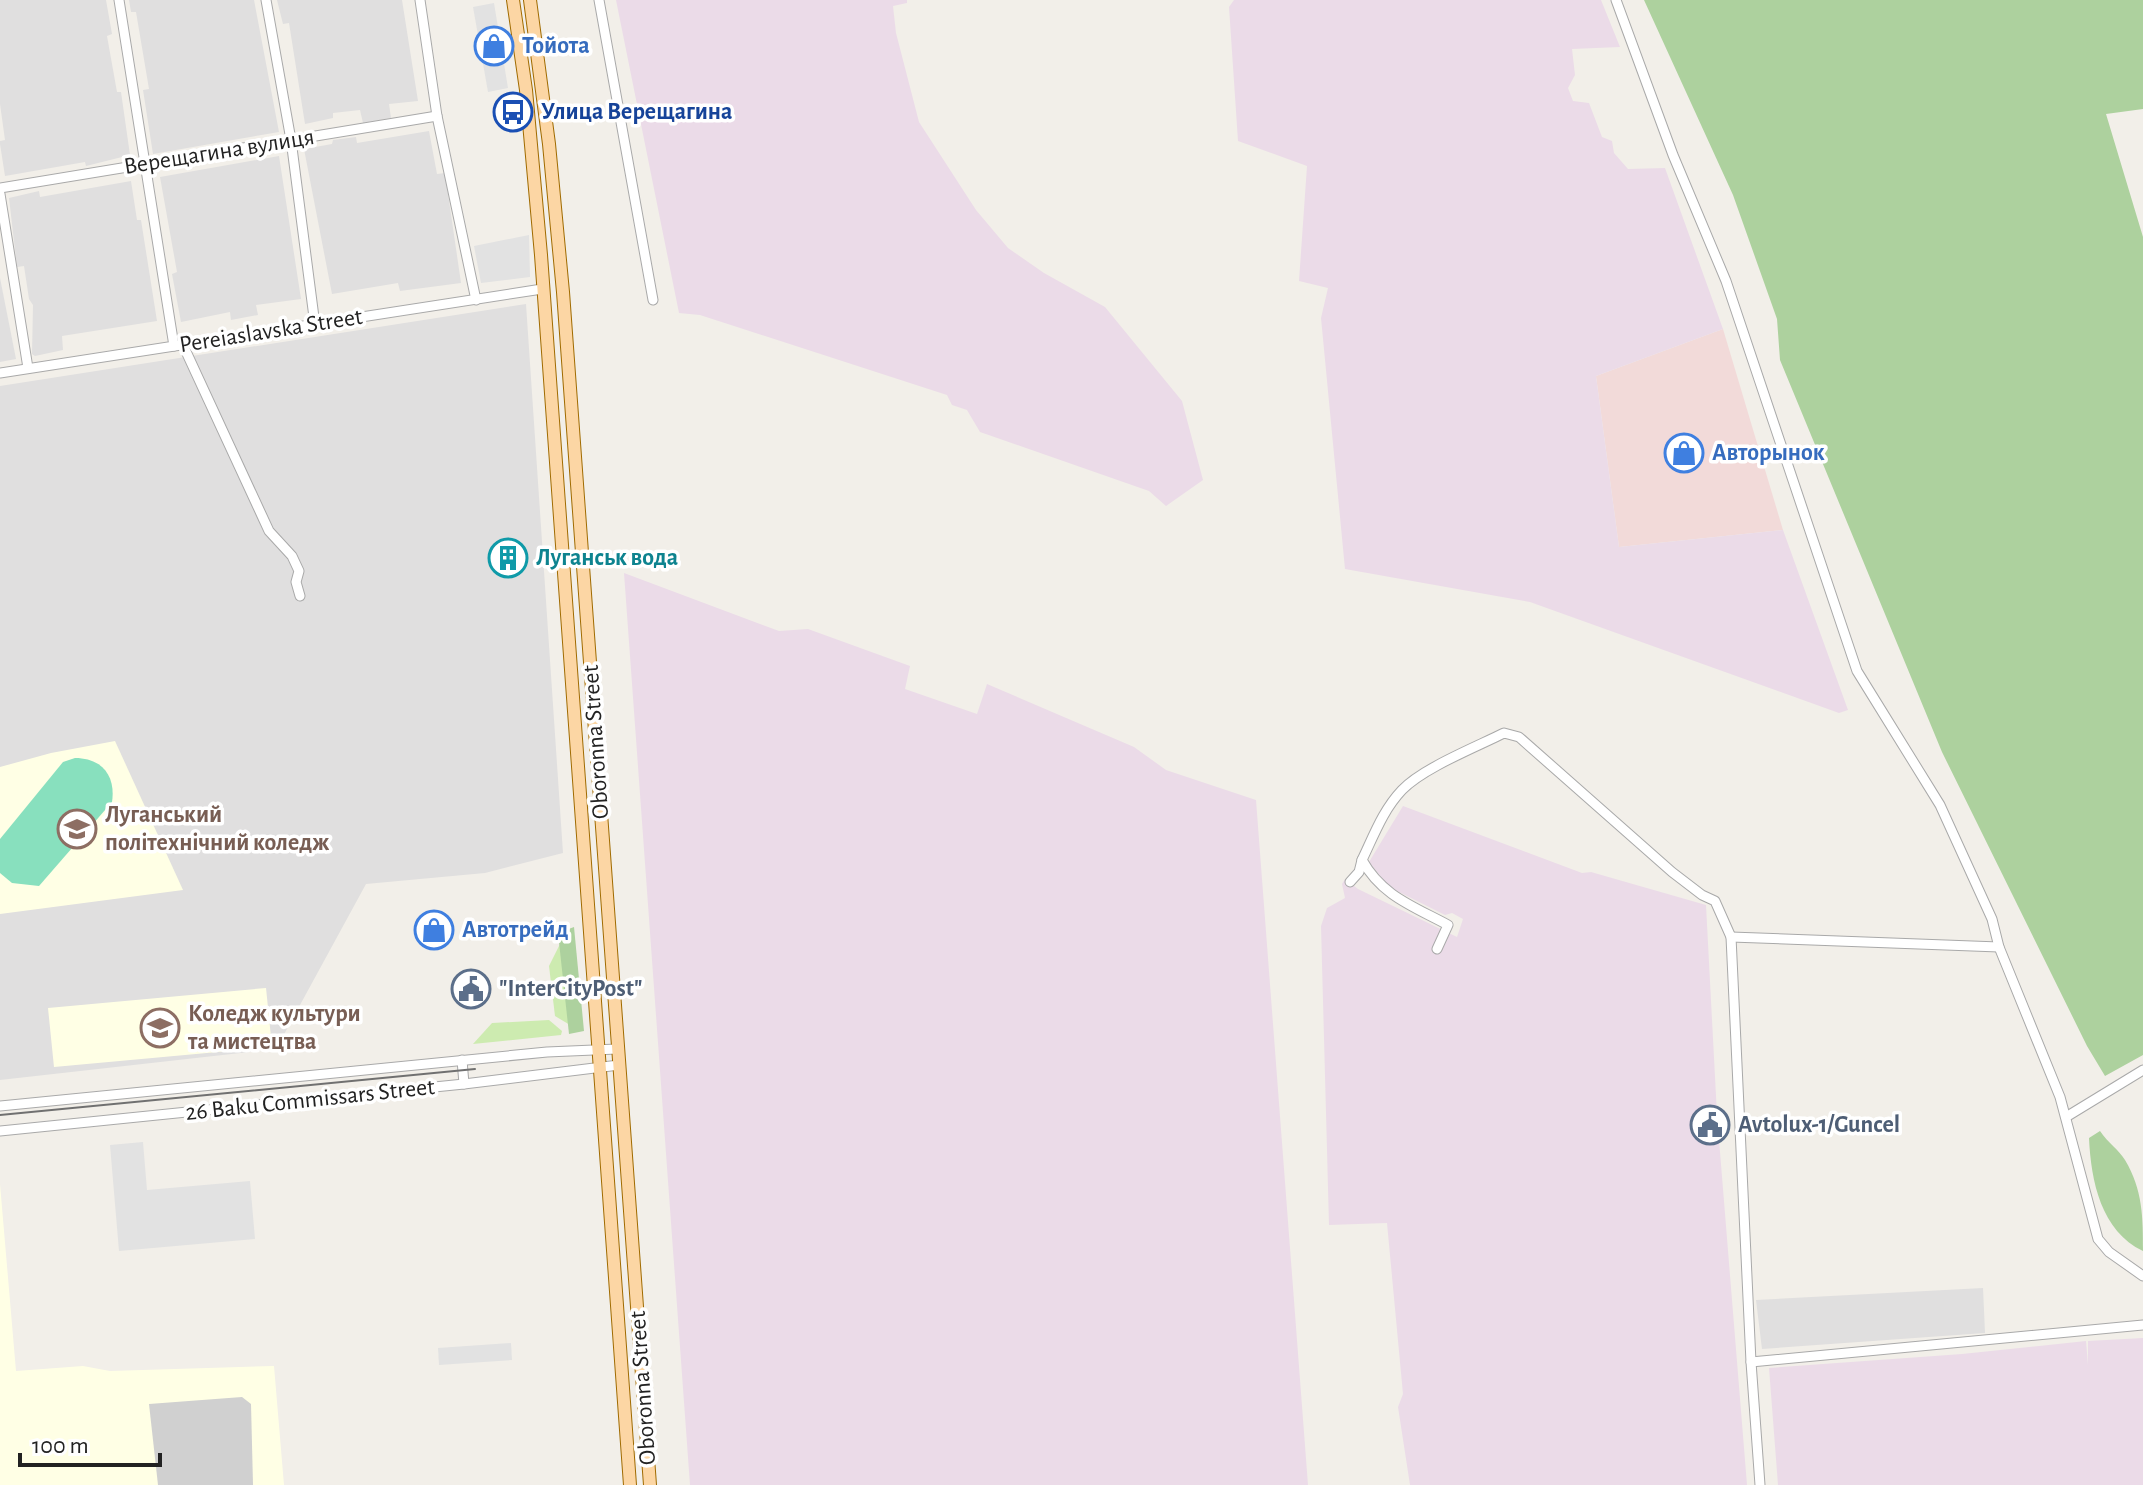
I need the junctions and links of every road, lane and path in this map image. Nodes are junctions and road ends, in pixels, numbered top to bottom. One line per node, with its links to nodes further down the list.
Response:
1 (119, 0): 10 (street)
2 (266, 0): 9 (street)
3 (420, 0): 8 (street)
4 (513, 0): 12 (main road, Oboronna Street)
5 (530, 0): 25 (main road, Oboronna Street)
6 (599, 0): 14 (street)
7 (1616, 0): 23 (street)
8 (437, 116): 9 (street, Верещагина вулиця); 13 (street)
9 (291, 140): 10 (street, Верещагина вулиця); 15 (street)
10 (145, 165): 11 (street, Верещагина вулиця); 16 (street)
11 (0, 191): 17 (street)
12 (542, 289): 13 (street, Pereiaslavska Street); 26 (main road, Oboronna Street)
13 (476, 300): 15 (street, Pereiaslavska Street)
14 (653, 300)
15 (315, 325): 16 (street, Pereiaslavska Street)
16 (178, 346): 17 (street, Pereiaslavska Street); 19 (street)
17 (28, 368): 18 (street, Pereiaslavska Street)
18 (0, 373)
19 (300, 596)
20 (1362, 860): 21 (street); 22 (street); 24 (street)
21 (1350, 882)
22 (1731, 937): 23 (street); 37 (street)
23 (1999, 947): 33 (street)
24 (1437, 949)
25 (617, 1049): 26 (street, 26 Baku Commissars Street); 28 (main road, Oboronna Street)
26 (599, 1050): 27 (street, 26 Baku Commissars Street); 29 (main road, Oboronna Street)
27 (462, 1060): 31 (street); 32 (street, 26 Baku Commissars Street)
28 (619, 1065): 29 (street, 26 Baku Commissars Street); 39 (main road, Oboronna Street)
29 (600, 1067): 31 (street, 26 Baku Commissars Street); 38 (main road, Oboronna Street)
30 (2143, 1070): 33 (street)
31 (464, 1084): 34 (street, 26 Baku Commissars Street)
32 (0, 1106)
33 (2066, 1117): 35 (street)
34 (0, 1131)
35 (2143, 1276)
36 (2143, 1325): 37 (street)
37 (1751, 1362): 40 (street)
38 (630, 1485)
39 (650, 1485)
40 (1760, 1485)

